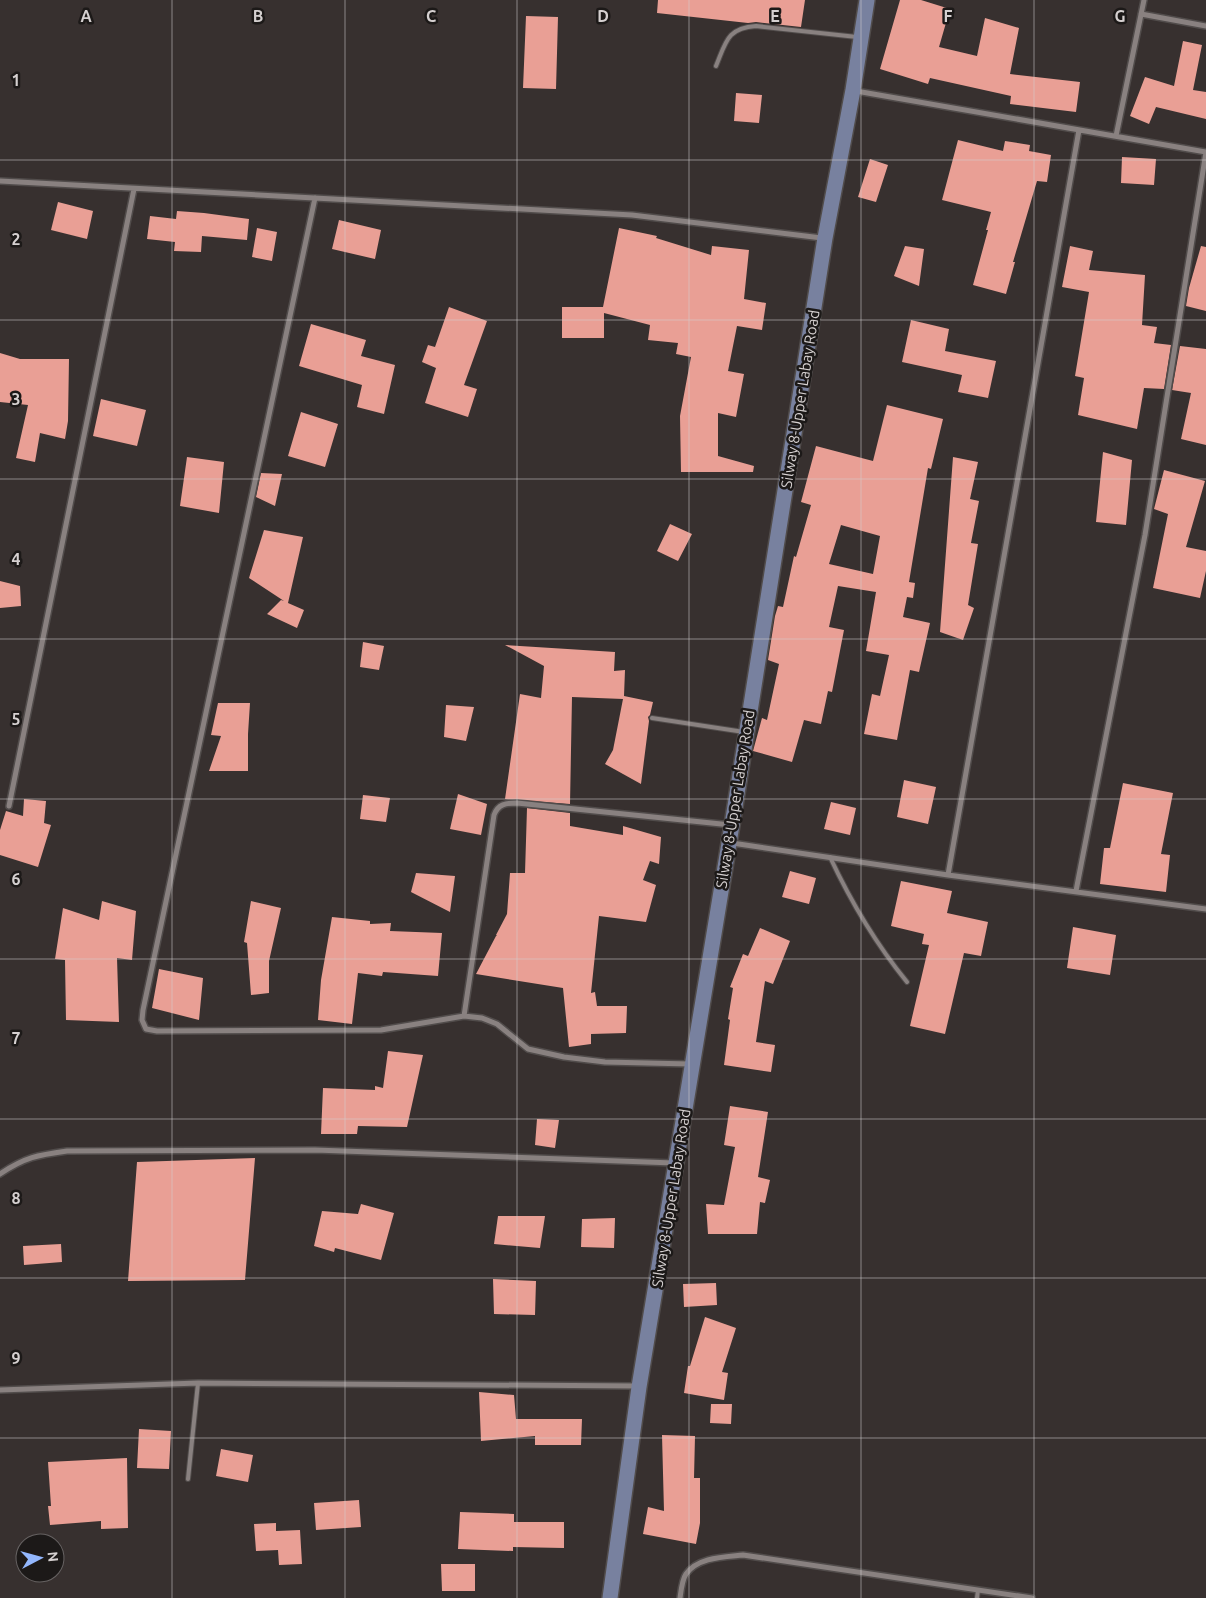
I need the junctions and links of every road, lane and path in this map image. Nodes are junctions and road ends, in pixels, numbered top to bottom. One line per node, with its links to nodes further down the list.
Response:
1 (867, 0): 5 (main road, Silway 8-Upper Labay Road)
2 (1144, 0): 3 (street)
3 (1142, 14): 4 (street); 9 (street)
4 (1206, 26)
5 (861, 38): 6 (lane); 7 (main road, Silway 8-Upper Labay Road)
6 (716, 66)
7 (853, 90): 8 (street); 14 (main road, Silway 8-Upper Labay Road)
8 (1079, 130): 9 (street); 21 (street)
9 (1116, 136): 10 (street)
10 (1206, 152): 22 (street)
11 (0, 181): 12 (street)
12 (134, 189): 13 (street); 17 (street)
13 (315, 198): 14 (street); 25 (street)
14 (825, 238): 16 (main road, Silway 8-Upper Labay Road)
15 (652, 718): 16 (lane)
16 (746, 732): 18 (main road, Silway 8-Upper Labay Road)
17 (9, 806)
18 (732, 825): 19 (main road, Silway 8-Upper Labay Road); 25 (street)
19 (729, 842): 20 (street); 26 (main road, Silway 8-Upper Labay Road)
20 (830, 858): 21 (street); 24 (lane)
21 (948, 875): 22 (street)
22 (1076, 891): 23 (street)
23 (1206, 909)
24 (906, 982)
25 (464, 1016): 26 (street)
26 (692, 1064): 27 (main road, Silway 8-Upper Labay Road)
27 (677, 1163): 28 (street); 30 (main road, Silway 8-Upper Labay Road)
28 (0, 1174)
29 (198, 1383): 30 (street); 31 (street); 32 (lane)
30 (639, 1386): 34 (main road, Silway 8-Upper Labay Road)
31 (0, 1390)
32 (188, 1479)
33 (978, 1590): 35 (street); 36 (lane); 37 (street)
34 (610, 1598)
35 (680, 1598)
36 (977, 1598)
37 (1032, 1598)

